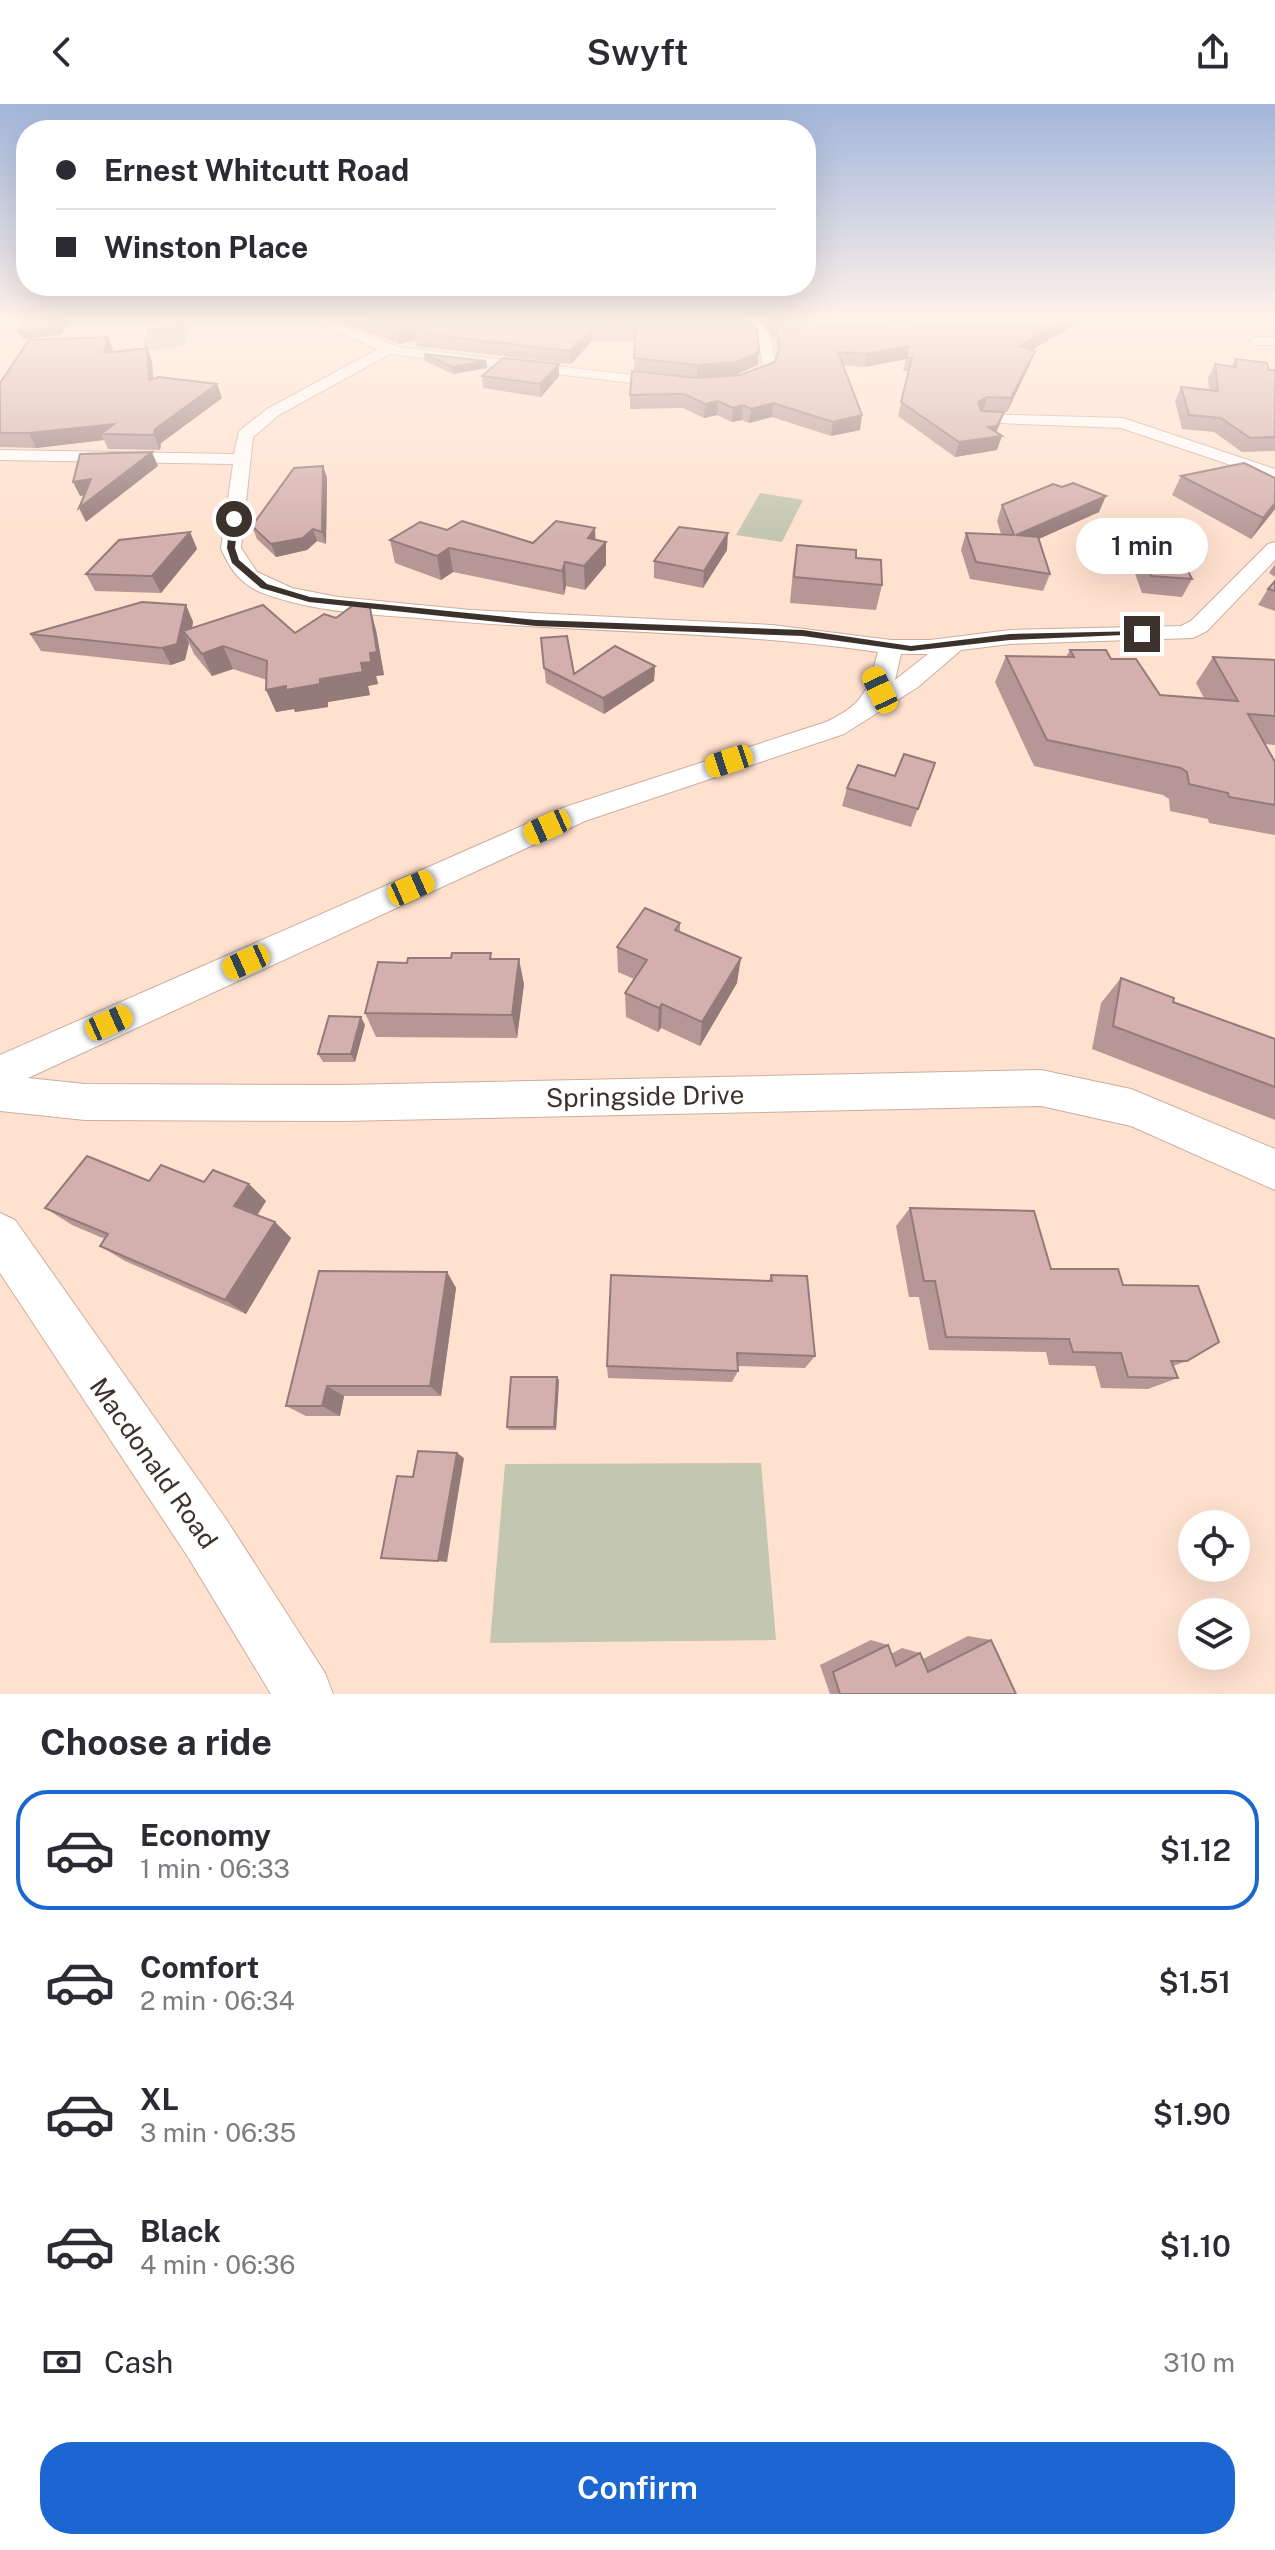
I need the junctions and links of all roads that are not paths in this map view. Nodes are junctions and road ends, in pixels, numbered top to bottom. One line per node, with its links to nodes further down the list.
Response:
1 (308, 393): 4 (street)
2 (983, 419): 5 (street)
3 (0, 455): 4 (street)
4 (242, 459): 7 (street)
5 (1275, 475)
6 (1275, 548): 8 (street)
7 (825, 635): 9 (street); 10 (street)
8 (953, 645): 9 (street); 10 (street)
9 (891, 647): 10 (street)
10 (879, 695): 11 (street)
11 (0, 1073)
12 (0, 1093): 13 (street, Springside Drive)
13 (1275, 1170)
14 (0, 1235): 15 (street, Macdonald Road)
15 (304, 1694)

